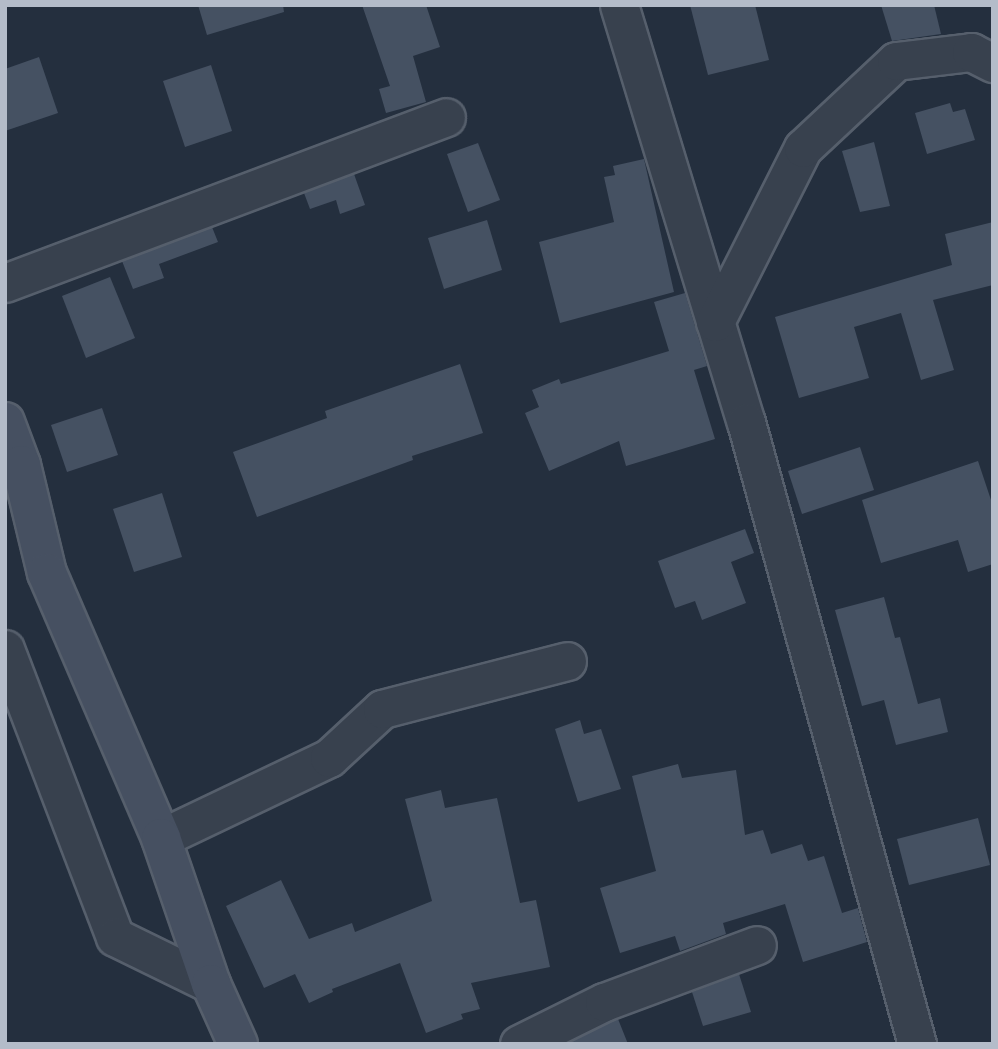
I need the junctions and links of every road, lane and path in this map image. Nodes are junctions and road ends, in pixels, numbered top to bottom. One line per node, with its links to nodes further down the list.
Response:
1 (619, 5): 5 (street)
2 (993, 63): 5 (street)
3 (446, 117): 4 (street)
4 (5, 284)
5 (715, 322): 15 (street)
6 (5, 422): 7 (street)
7 (13, 468): 10 (street)
8 (5, 649): 12 (street)
9 (567, 661): 10 (street)
10 (161, 838): 12 (street)
11 (757, 945): 14 (street)
12 (211, 984): 13 (street)
13 (238, 1044)
14 (519, 1044)
15 (917, 1044)

